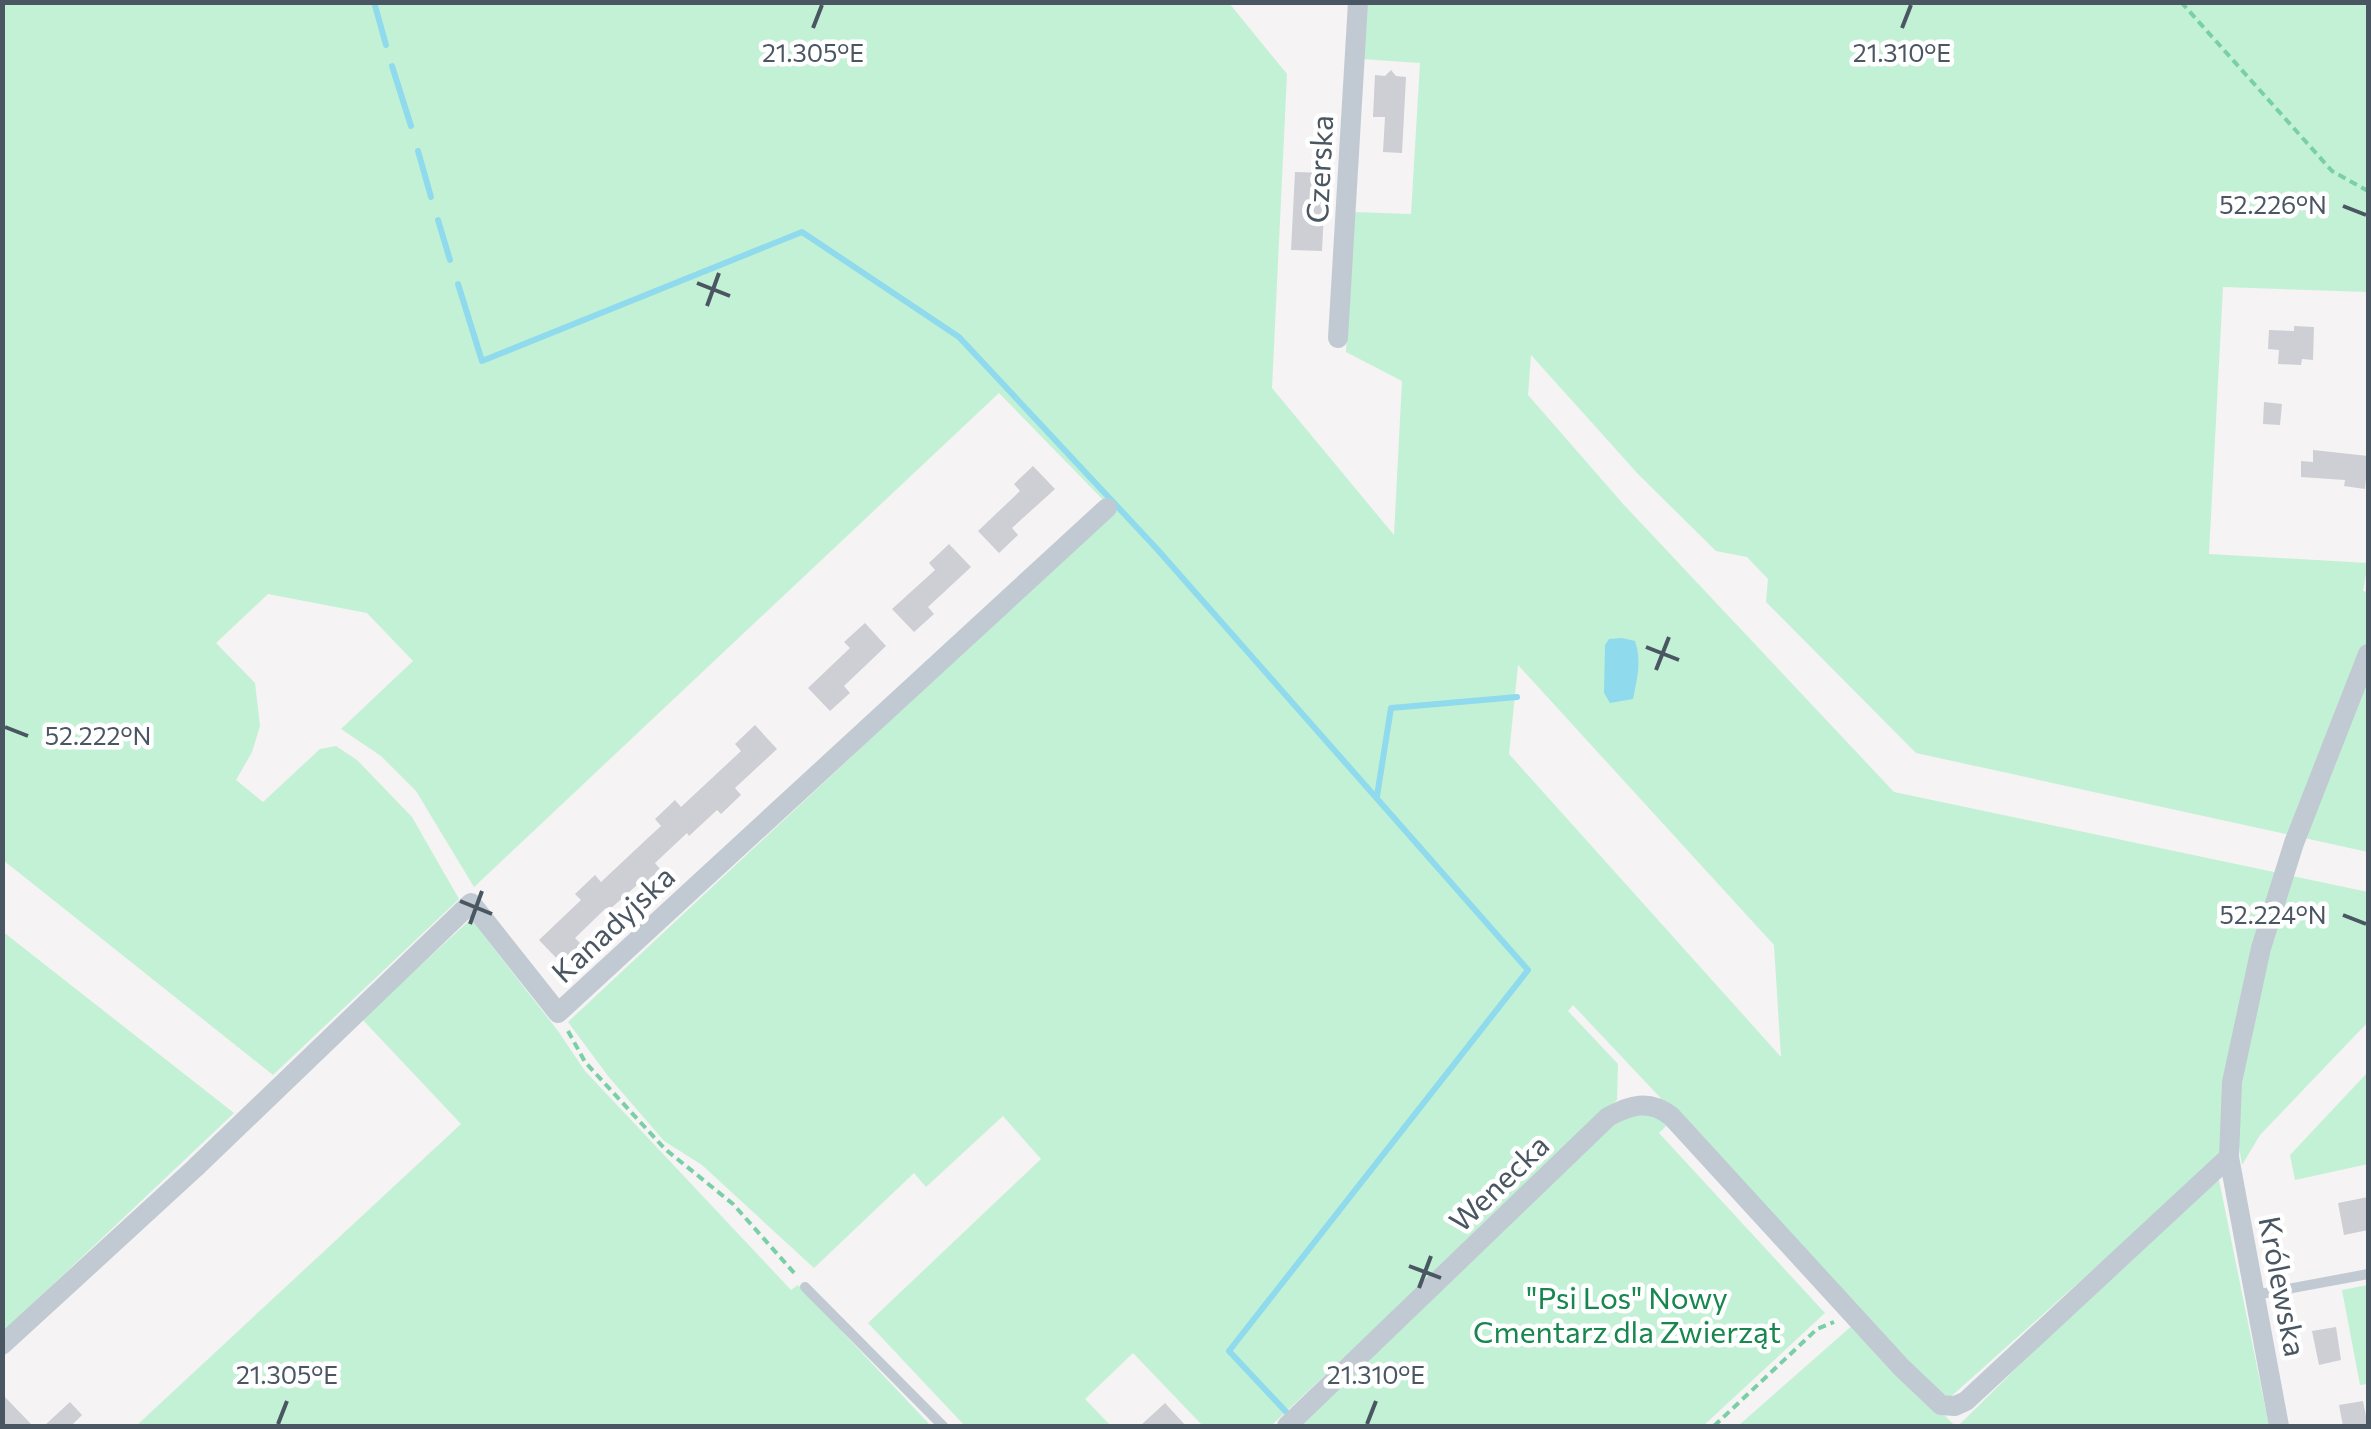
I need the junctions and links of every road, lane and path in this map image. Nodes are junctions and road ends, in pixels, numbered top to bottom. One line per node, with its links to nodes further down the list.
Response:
1 (1358, 2): 4 (street, Czerska)
2 (2180, 2): 3 (path)
3 (2368, 190)
4 (1338, 338)
5 (1107, 508): 7 (street, Kanadyjska)
6 (2368, 654): 8 (street, Królewska)
7 (558, 1013): 10 (path); 13 (street, Kanadyjska)
8 (2228, 1156): 11 (street, Królewska); 12 (street)
9 (2368, 1274): 11 (lane)
10 (806, 1286): 14 (lane)
11 (2255, 1295): 17 (street, Królewska)
12 (1850, 1311): 15 (street, Wenecka); 16 (path)
13 (2, 1345)
14 (943, 1426)
15 (1287, 1426)
16 (1714, 1426)
17 (2279, 1426)

